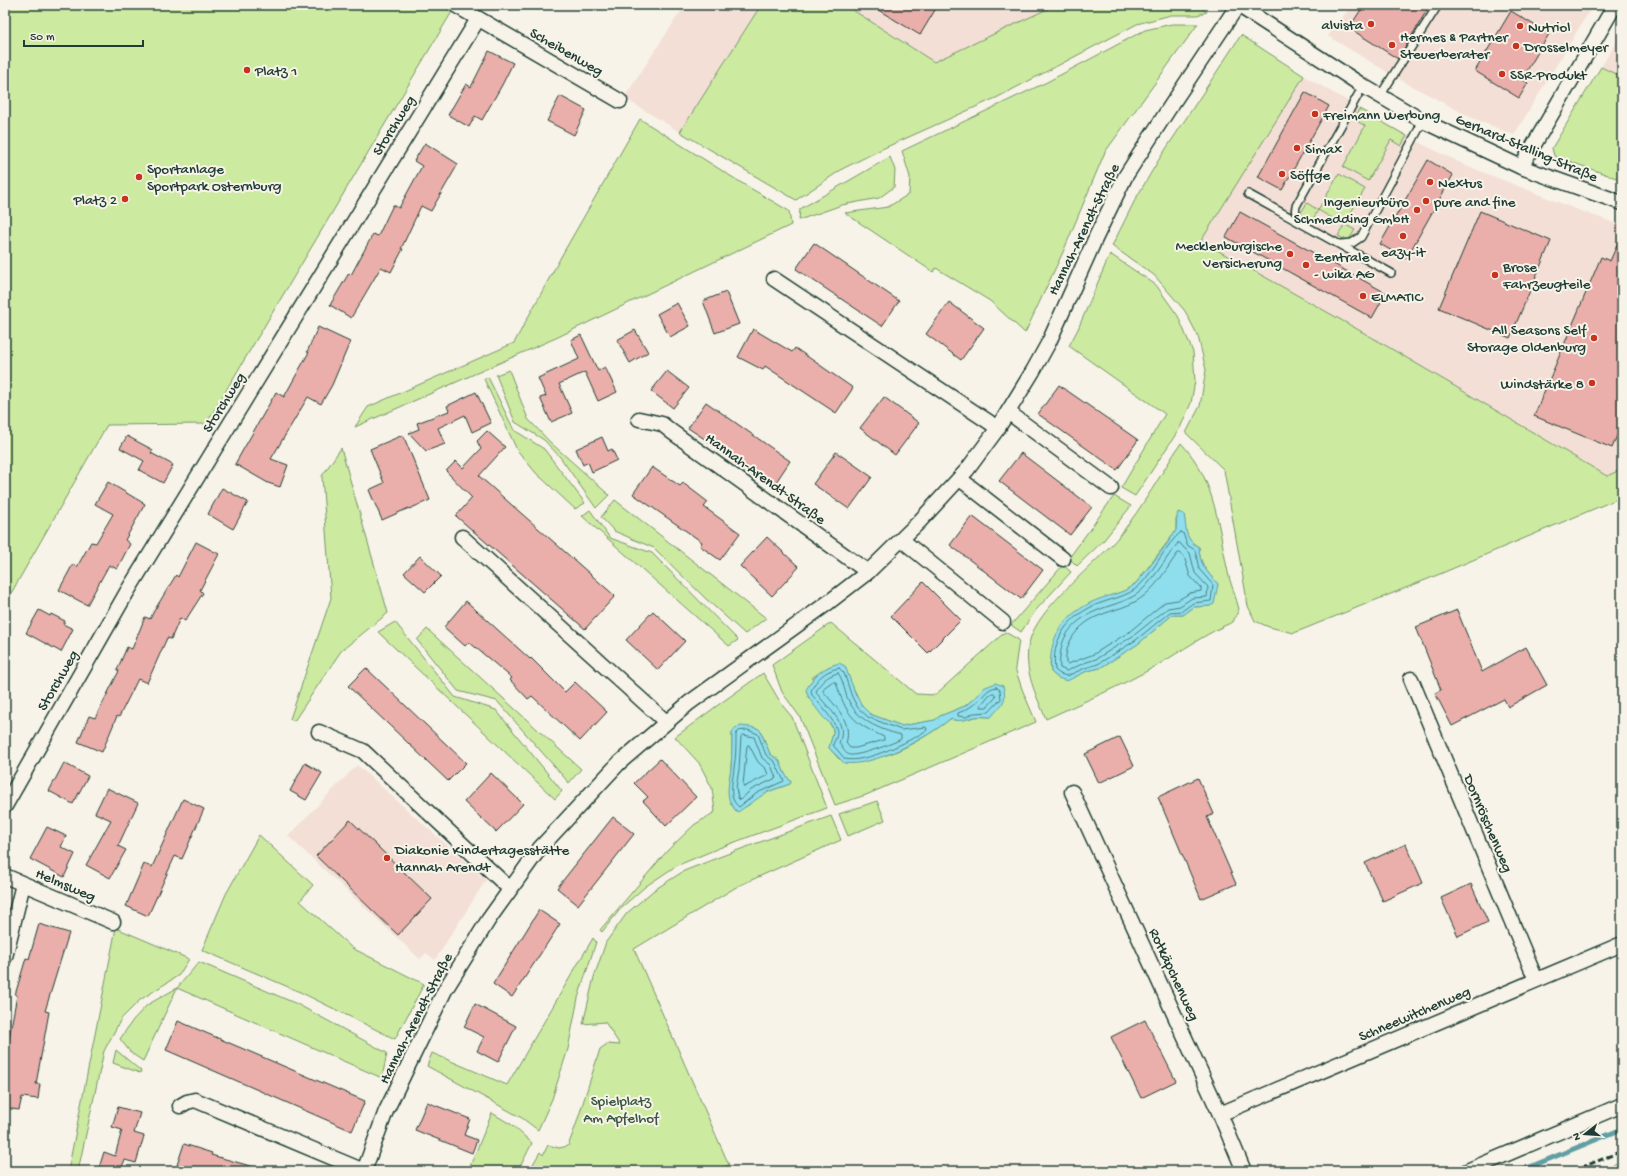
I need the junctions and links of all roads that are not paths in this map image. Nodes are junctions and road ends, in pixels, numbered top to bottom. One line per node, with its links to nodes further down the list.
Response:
1 (455, 5): 5 (street, Scheibenweg)
2 (1238, 5): 6 (street, Gerhard-Stalling-Straße); 17 (street, Hannah-Arendt-Straße)
3 (1438, 5): 7 (lane)
4 (1615, 5): 10 (street)
5 (478, 19): 8 (street, Scheibenweg); 31 (street, Storchweg)
6 (1363, 86): 7 (street, Gerhard-Stalling-Straße); 13 (lane)
7 (1380, 96): 9 (street, Gerhard-Stalling-Straße)
8 (620, 102)
9 (1423, 121): 10 (street, Gerhard-Stalling-Straße); 14 (lane)
10 (1522, 167): 12 (street, Gerhard-Stalling-Straße)
11 (1248, 194): 13 (lane)
12 (1622, 204)
13 (1301, 223): 14 (lane)
14 (1340, 244): 15 (lane)
15 (1391, 273)
16 (774, 279): 19 (street)
17 (1008, 412): 19 (street, Hannah-Arendt-Straße); 21 (street)
18 (640, 419): 25 (street, Hannah-Arendt-Straße)
19 (998, 428): 20 (street, Hannah-Arendt-Straße)
20 (960, 479): 23 (street, Hannah-Arendt-Straße); 24 (street)
21 (1111, 488)
22 (462, 538): 28 (street)
23 (902, 540): 25 (street, Hannah-Arendt-Straße); 26 (street)
24 (1063, 559)
25 (868, 572): 28 (street, Hannah-Arendt-Straße)
26 (1004, 622)
27 (1411, 679): 38 (street, Dornröschenweg)
28 (666, 722): 34 (street, Hannah-Arendt-Straße)
29 (319, 732): 34 (street)
30 (1072, 792): 41 (street, Rotkäpchenweg)
31 (5, 806)
32 (5, 876): 33 (street, Helmsweg)
33 (23, 884): 35 (street, Helmsweg); 37 (street)
34 (510, 889): 42 (street, Hannah-Arendt-Straße)
35 (114, 922)
36 (1622, 944): 38 (street, Schneewitchenweg)
37 (5, 957)
38 (1536, 980): 41 (street, Schneewitchenweg)
39 (1622, 1105): 44 (street)
40 (180, 1106): 42 (street, Hannah-Arendt-Straße)
41 (1220, 1114): 43 (street, Rotkäpchenweg)
42 (364, 1171)
43 (1244, 1171)
44 (1467, 1171)

